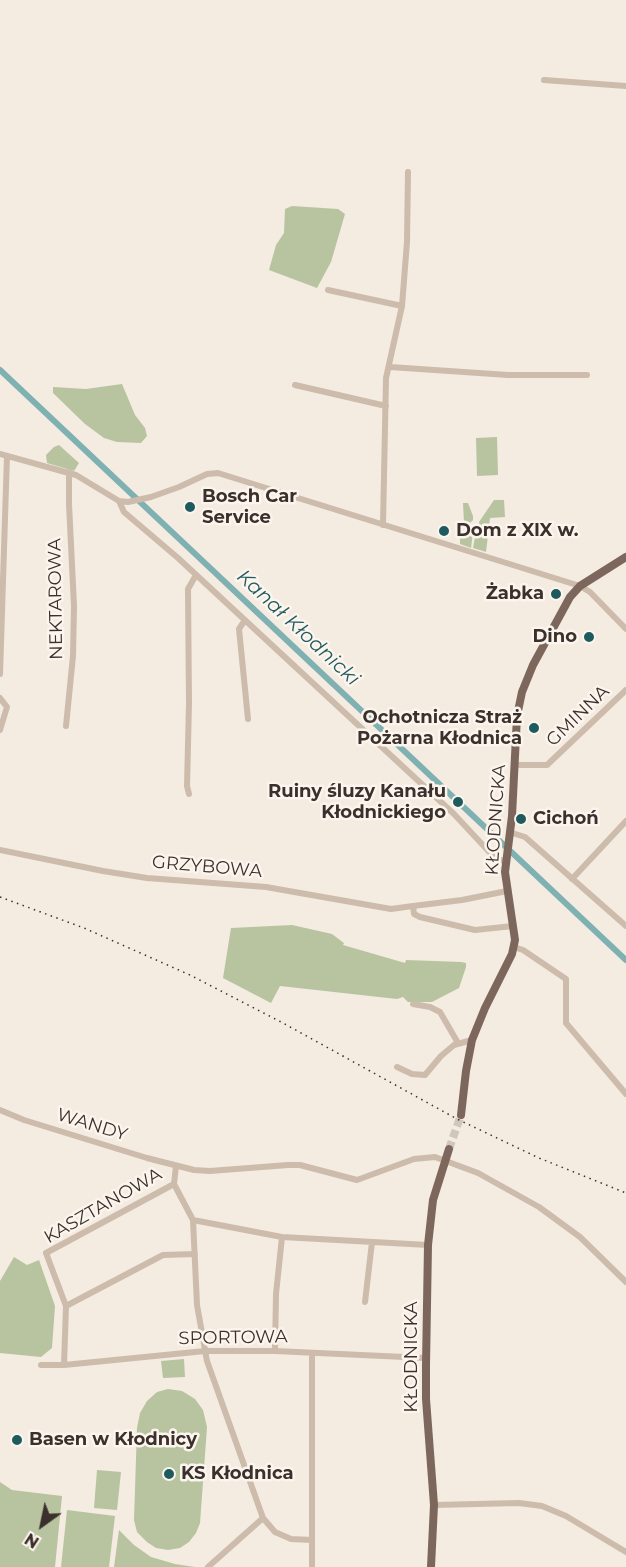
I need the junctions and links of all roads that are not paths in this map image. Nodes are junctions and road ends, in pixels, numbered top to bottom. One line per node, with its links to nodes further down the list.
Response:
1 (544, 80): 2 (street)
2 (626, 86)
3 (408, 172): 5 (street)
4 (328, 291): 5 (street)
5 (402, 306): 6 (street)
6 (390, 367): 7 (street); 9 (street)
7 (588, 375)
8 (295, 385): 9 (street)
9 (386, 406): 13 (street)
10 (4, 455): 11 (street); 19 (street)
11 (69, 472): 12 (street); 23 (street, NEKTAROWA)
12 (119, 501): 13 (street); 15 (street)
13 (383, 525): 16 (street)
14 (626, 557): 16 (main road, KŁODNICKA)
15 (196, 575): 17 (street); 26 (street)
16 (580, 586): 18 (street); 25 (main road, KŁODNICKA)
17 (245, 621): 22 (street); 30 (street)
18 (626, 629)
19 (0, 674)
20 (626, 690): 25 (street, GMINNA)
21 (0, 698): 24 (street)
22 (248, 719)
23 (66, 726)
24 (0, 730)
25 (514, 765): 28 (main road, KŁODNICKA)
26 (189, 794)
27 (626, 821): 31 (street)
28 (509, 832): 30 (main road, KŁODNICKA); 31 (street)
29 (0, 850): 33 (street, GRZYBOWA)
30 (506, 859): 32 (main road, KŁODNICKA)
31 (572, 879): 35 (street)
32 (507, 891): 33 (street, GRZYBOWA); 34 (main road, KŁODNICKA)
33 (413, 906): 34 (street)
34 (513, 926): 36 (main road, KŁODNICKA)
35 (626, 926)
36 (514, 947): 38 (main road, KŁODNICKA); 41 (street)
37 (413, 1004): 39 (street)
38 (472, 1040): 39 (street); 43 (main road, KŁODNICKA)
39 (458, 1043): 40 (street)
40 (397, 1066)
41 (626, 1094)
42 (0, 1110): 46 (street, WANDY)
43 (461, 1114)
44 (449, 1149): 45 (main road, KŁODNICKA)
45 (445, 1161): 46 (street, KASZTANOWA); 51 (main road, KŁODNICKA); 53 (street, KASZTANOWA)
46 (176, 1166): 47 (street, KASZTANOWA)
47 (174, 1184): 48 (street); 55 (street, KASZTANOWA)
48 (194, 1220): 49 (street); 52 (street)
49 (282, 1237): 50 (street); 57 (street)
50 (372, 1242): 51 (street); 54 (street)
51 (428, 1245): 59 (main road, KŁODNICKA)
52 (195, 1254): 55 (street); 56 (street)
53 (626, 1282)
54 (365, 1302)
55 (66, 1306): 61 (street, KASZTANOWA)
56 (205, 1351): 57 (street, SPORTOWA); 61 (street, SPORTOWA); 63 (street)
57 (275, 1351): 58 (street, SPORTOWA)
58 (312, 1353): 59 (street, SPORTOWA); 64 (street)
59 (426, 1358): 62 (main road, KŁODNICKA)
60 (41, 1365): 61 (street, SPORTOWA)
61 (64, 1365)
62 (434, 1505): 65 (street); 68 (main road, KŁODNICKA)
63 (263, 1518): 64 (street); 66 (street)
64 (312, 1540): 67 (street)
65 (626, 1552)
66 (208, 1567)
67 (312, 1567)
68 (431, 1567)

